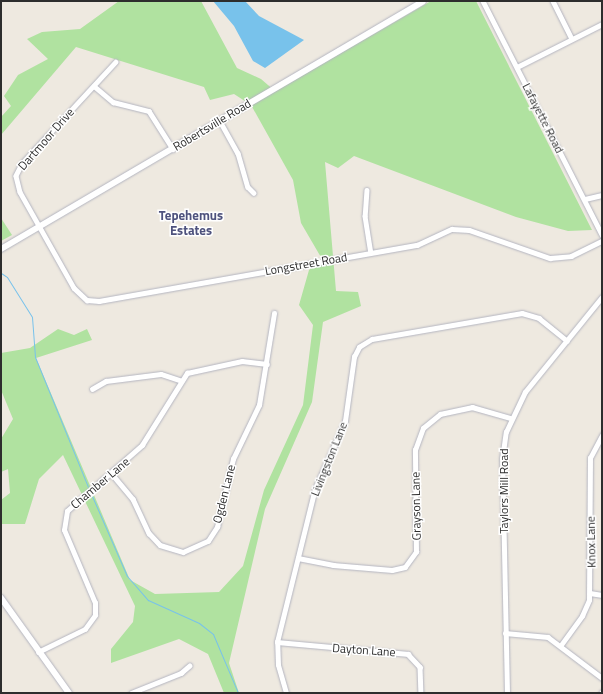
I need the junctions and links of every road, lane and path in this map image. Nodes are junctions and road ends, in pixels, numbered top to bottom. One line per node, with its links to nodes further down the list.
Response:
1 (423, 1): 9 (street, Robertsville Road)
2 (483, 1): 7 (street, Lafayette Road)
3 (553, 1): 5 (street)
4 (602, 24): 5 (street)
5 (572, 39): 7 (street)
6 (116, 62): 8 (street, Dartmoor Drive)
7 (517, 67): 14 (street, Lafayette Road)
8 (94, 86): 10 (street); 15 (street, Dartmoor Drive)
9 (220, 121): 10 (street, Robertsville Road); 12 (street)
10 (173, 149): 15 (street, Robertsville Road)
11 (368, 190): 19 (street)
12 (254, 193)
13 (602, 195): 14 (street)
14 (585, 199): 16 (street, Lafayette Road)
15 (40, 226): 18 (street, Robertsville Road); 19 (street, Longstreet Road)
16 (602, 235)
17 (602, 241): 19 (street, Longstreet Road)
18 (1, 249)
19 (371, 253)
20 (602, 297): 22 (street, Taylors Mill Road)
21 (274, 313): 23 (street, Ogden Lane)
22 (567, 341): 26 (street, Taylors Mill Road); 29 (street, Livingston Lane)
23 (267, 364): 24 (street, Chamber Lane); 28 (street, Ogden Lane)
24 (180, 380): 25 (street); 28 (street, Chamber Lane)
25 (92, 389)
26 (510, 418): 29 (street, Grayson Lane); 33 (street, Taylors Mill Road)
27 (602, 435): 30 (street, Knox Lane)
28 (112, 474): 36 (street, Chamber Lane)
29 (298, 558): 34 (street, Livingston Lane)
30 (590, 593): 31 (street); 35 (street, Knox Lane)
31 (602, 595)
32 (1, 598): 36 (street)
33 (505, 633): 35 (street); 44 (street, Taylors Mill Road)
34 (277, 642): 42 (street, Livingston Lane); 43 (street, Dayton Lane)
35 (561, 645): 38 (street)
36 (38, 652): 40 (street)
37 (189, 666): 39 (street)
38 (602, 678)
39 (141, 691): 41 (street)
40 (69, 693)
41 (131, 693)
42 (286, 693)
43 (421, 693)
44 (507, 693)

